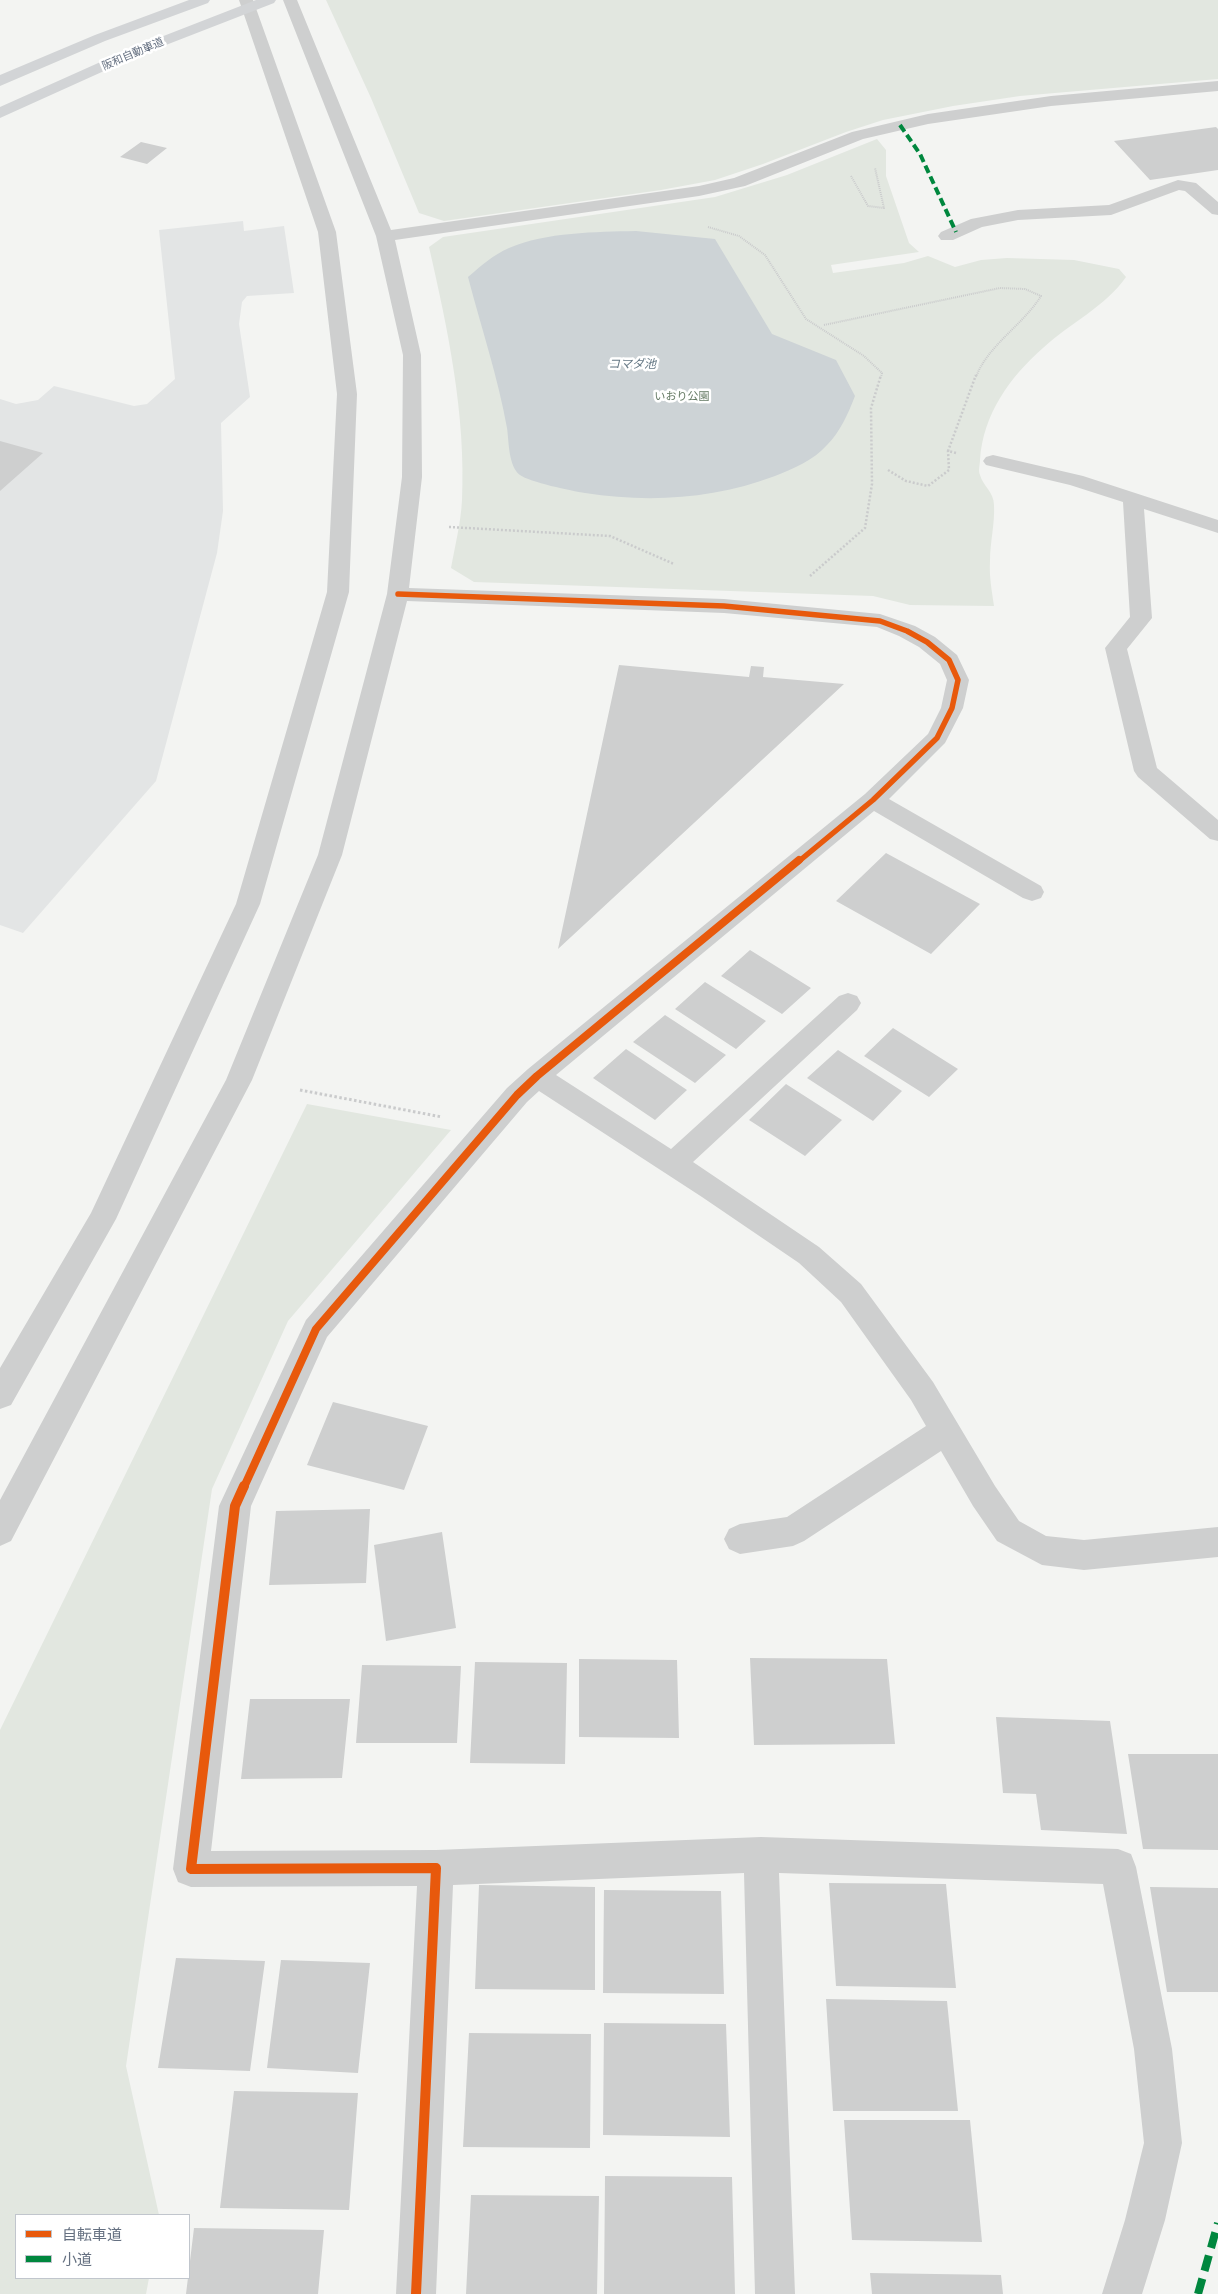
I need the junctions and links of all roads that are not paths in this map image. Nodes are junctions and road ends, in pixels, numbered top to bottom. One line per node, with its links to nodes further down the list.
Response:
1 (203, 0): 5 (highway, 阪和自動車道)
2 (246, 0): 21 (street)
3 (269, 0): 7 (highway, 阪和自動車道)
4 (290, 0): 9 (street)
5 (0, 81)
6 (1218, 86): 9 (street)
7 (0, 113)
8 (1218, 210): 10 (street)
9 (385, 236): 14 (street)
10 (947, 236)
11 (993, 461): 12 (street)
12 (1133, 498): 13 (street); 16 (street)
13 (1218, 527)
14 (398, 594): 15 (street); 23 (street)
15 (873, 800): 17 (street); 19 (street)
16 (1218, 833)
17 (1032, 892)
18 (848, 1003): 20 (street)
19 (537, 1076): 20 (street); 27 (street)
20 (674, 1164): 22 (street)
21 (0, 1396)
22 (946, 1430): 24 (street); 25 (street)
23 (0, 1531)
24 (740, 1539)
25 (1218, 1542)
26 (761, 1855): 27 (street); 29 (street); 30 (street)
27 (436, 1868): 28 (street)
28 (416, 2294)
29 (775, 2294)
30 (1122, 2294)

